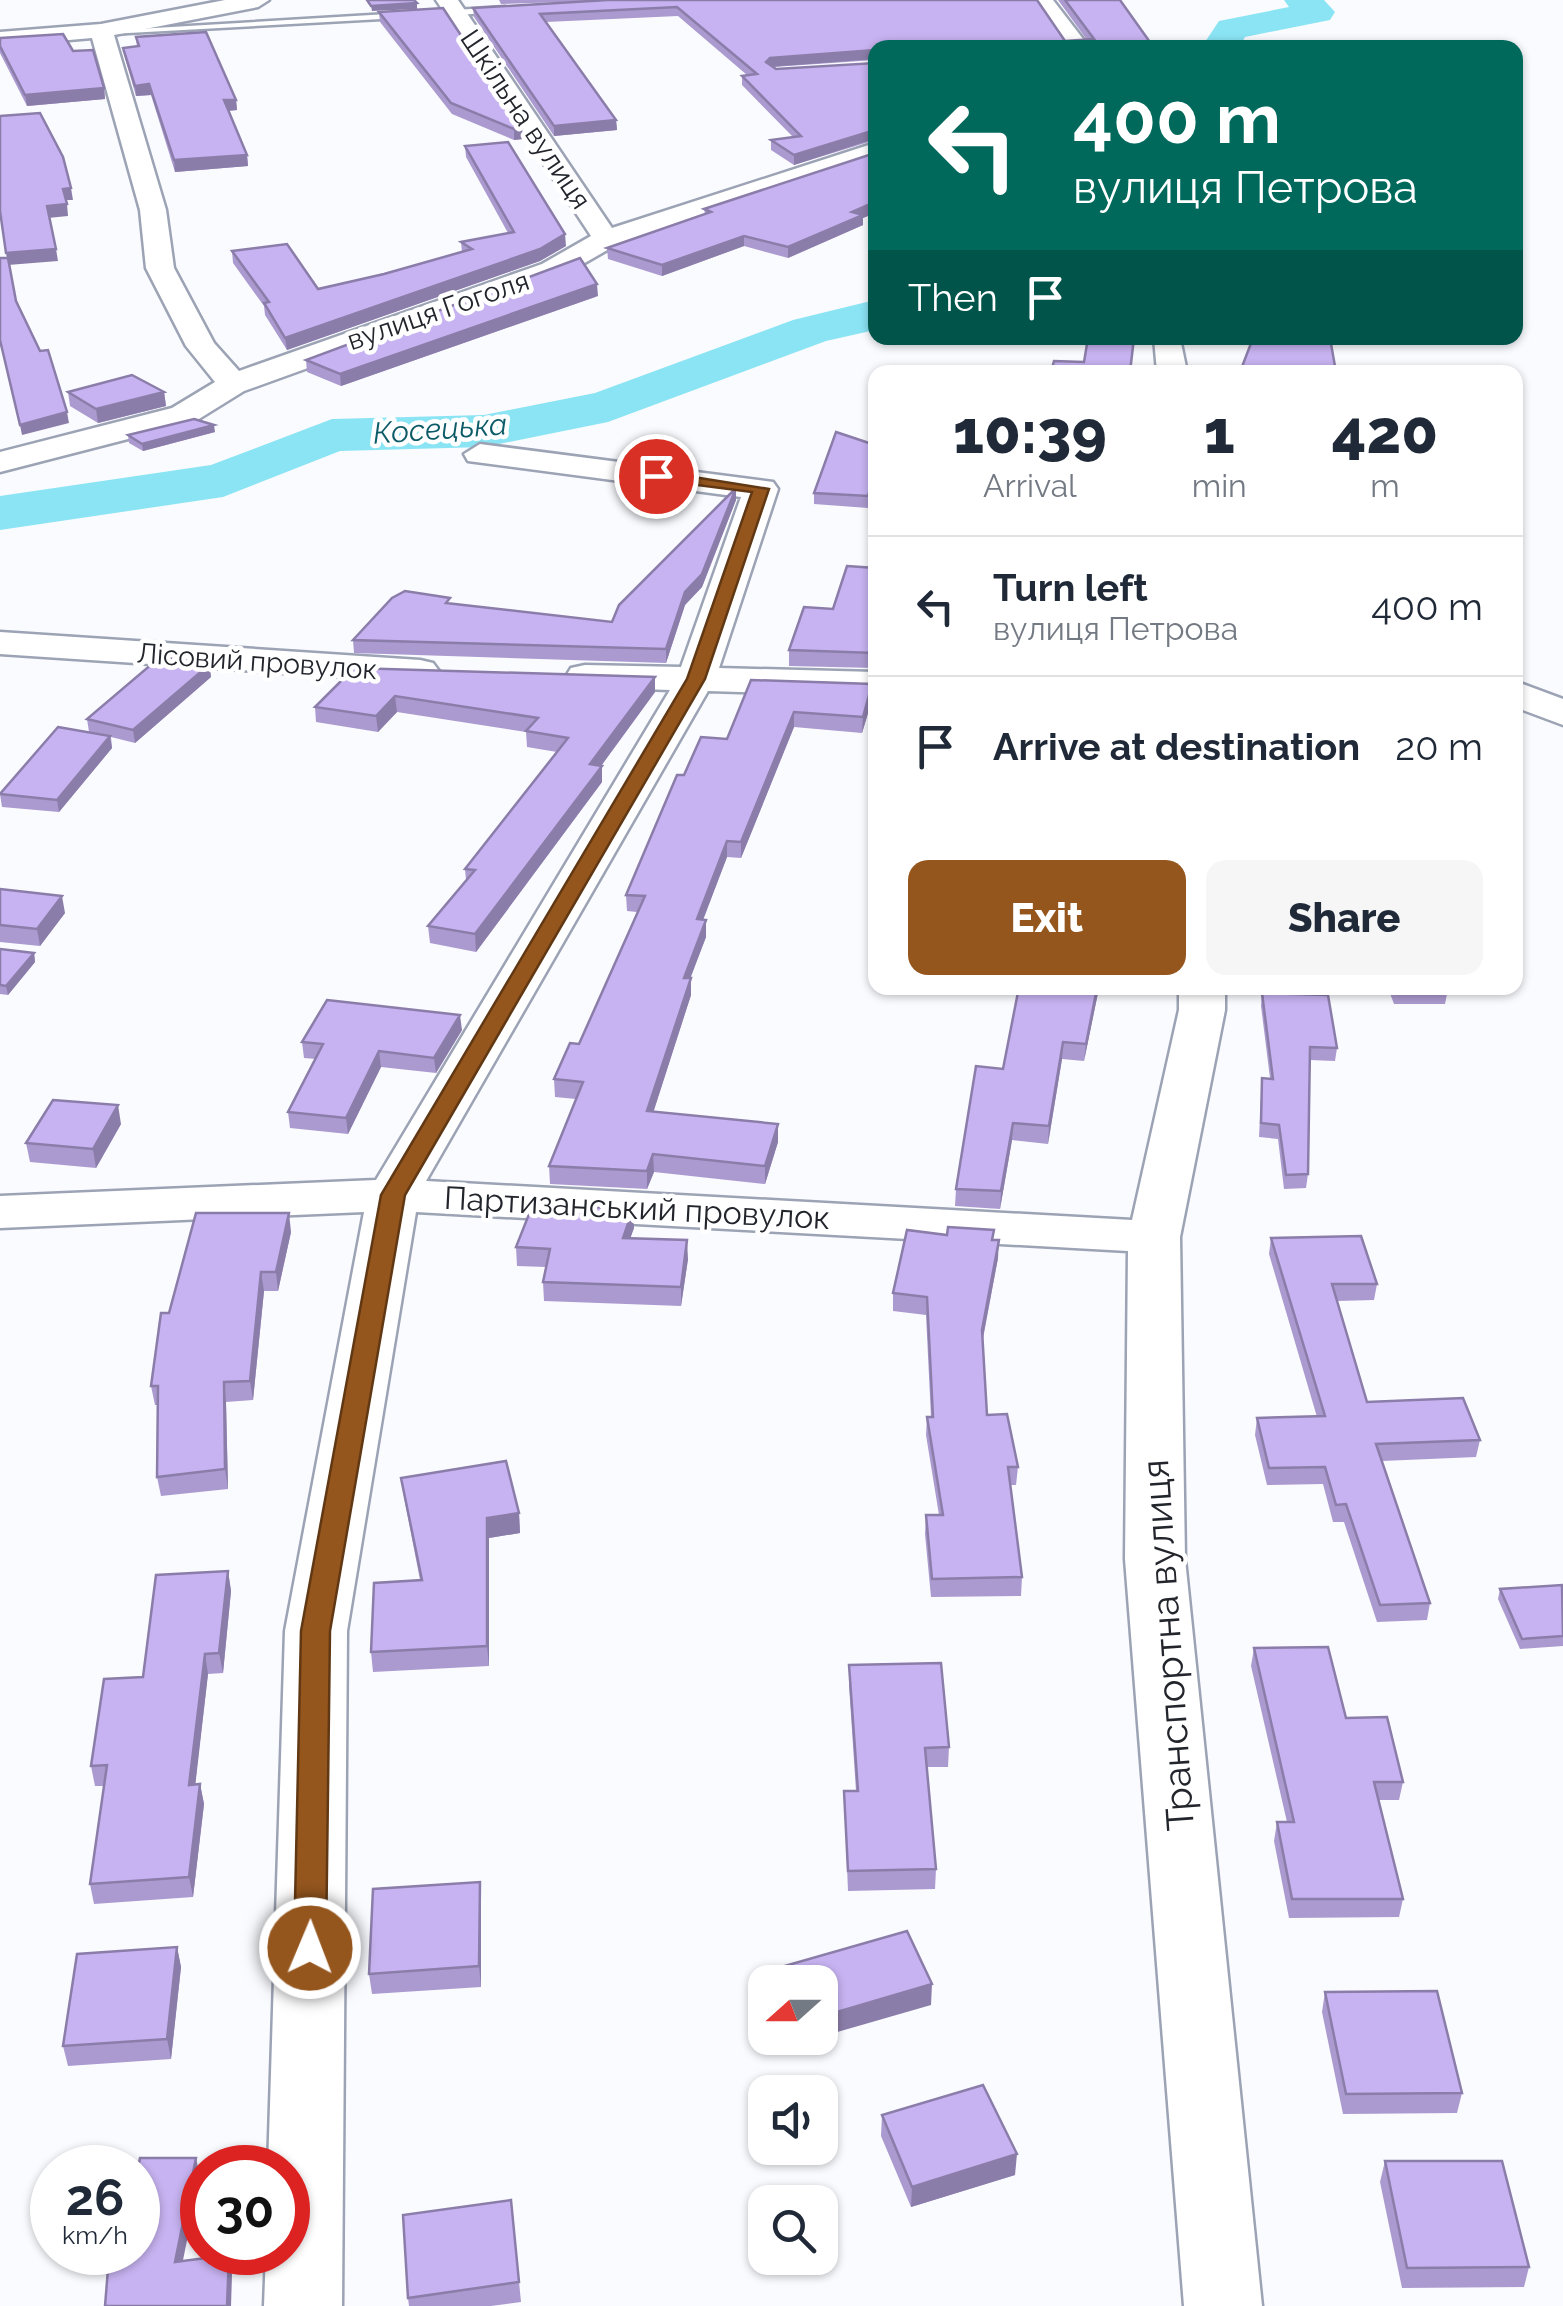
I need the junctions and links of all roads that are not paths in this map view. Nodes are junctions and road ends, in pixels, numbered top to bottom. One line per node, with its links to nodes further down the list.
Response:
1 (258, 0): 5 (street)
2 (1042, 0): 7 (street)
3 (451, 7): 4 (lane); 5 (lane); 9 (street, Шкільна вулиця)
4 (514, 10)
5 (101, 31): 6 (street); 10 (street)
6 (0, 39)
7 (1073, 40)
8 (868, 153): 9 (street, вулиця Гоголя)
9 (606, 239): 10 (street, вулиця Гоголя)
10 (233, 384): 12 (street, вулиця Гоголя)
11 (480, 454): 16 (street)
12 (0, 462)
13 (0, 643): 14 (street, Лісовий провулок)
14 (449, 672)
15 (544, 674): 16 (street)
16 (696, 679): 17 (street); 21 (street)
17 (868, 684)
18 (1523, 696): 19 (street)
19 (1563, 713)
20 (1202, 995): 23 (street, Транспортна вулиця)
21 (393, 1195): 22 (street, Партизанський провулок); 23 (street, Партизанський провулок); 24 (street)
22 (0, 1212)
23 (1154, 1237): 25 (street, Транспортна вулиця)
24 (304, 2306)
25 (1223, 2306)

